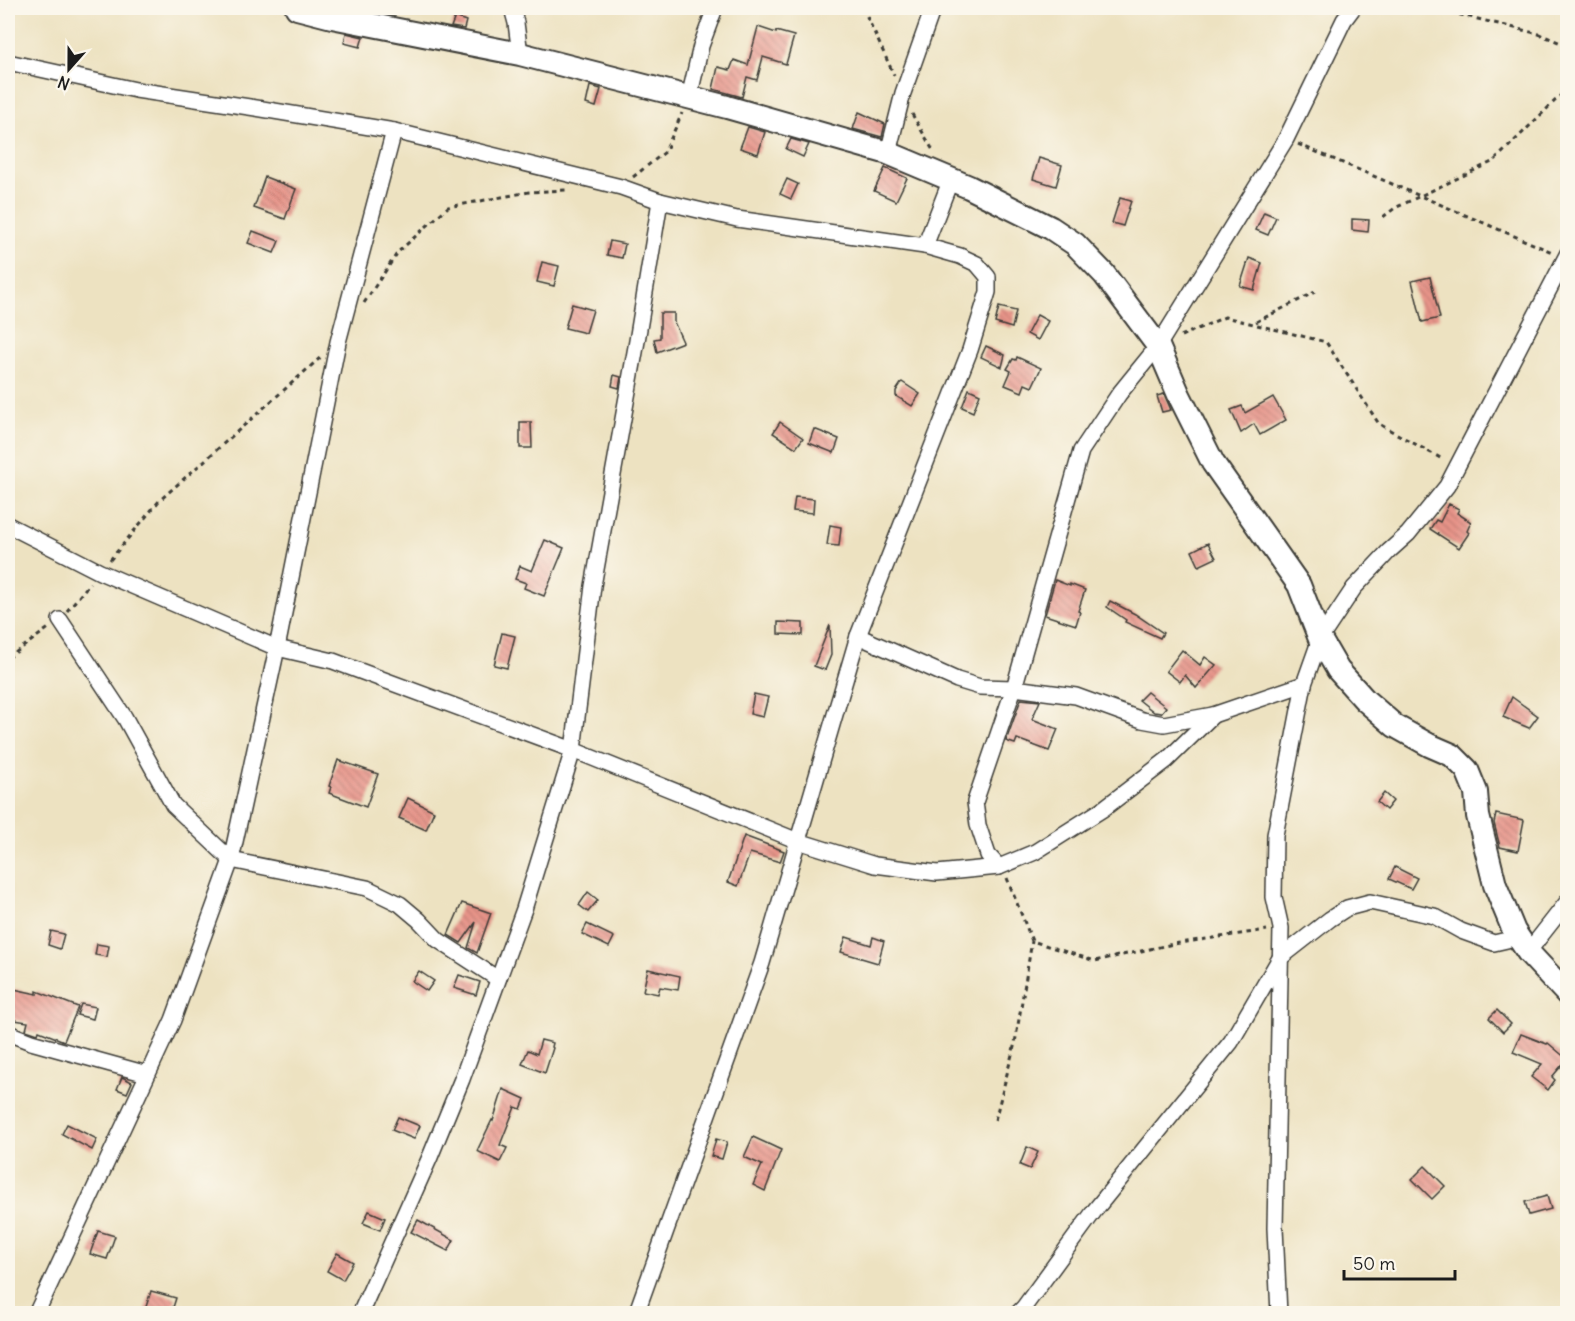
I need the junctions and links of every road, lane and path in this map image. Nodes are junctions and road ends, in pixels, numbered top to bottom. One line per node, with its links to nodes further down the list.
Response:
1 (297, 8): 8 (main road)
2 (512, 8): 8 (street)
3 (715, 8): 11 (street)
4 (933, 8): 14 (street)
5 (1353, 8): 13 (street)
6 (1433, 8): 7 (path)
7 (1568, 46)
8 (520, 54): 11 (main road)
9 (8, 62): 12 (street)
10 (1568, 88): 16 (path)
11 (689, 98): 14 (main road)
12 (394, 131): 17 (street); 29 (street)
13 (1286, 139): 16 (path); 23 (street)
14 (888, 153): 15 (main road)
15 (951, 179): 19 (street); 23 (main road)
16 (1423, 196): 18 (path); 20 (path)
17 (660, 201): 19 (street); 33 (street)
18 (1383, 217)
19 (925, 246): 27 (street)
20 (1565, 256): 24 (street)
21 (1315, 292): 22 (path)
22 (1255, 323): 23 (path); 24 (path)
23 (1158, 346): 28 (main road); 31 (street)
24 (1458, 468): 28 (street)
25 (8, 525): 29 (street)
26 (60, 620): 35 (street)
27 (858, 636): 31 (street); 34 (street)
28 (1320, 639): 30 (street); 39 (main road)
29 (277, 648): 33 (street); 35 (street)
30 (1304, 684): 32 (street); 38 (street)
31 (1014, 688): 32 (street); 36 (street)
32 (1213, 715): 36 (street)
33 (573, 750): 34 (street); 43 (street)
34 (798, 841): 36 (street); 51 (street)
35 (231, 860): 43 (street); 46 (street)
36 (999, 867): 40 (path)
37 (1568, 902): 41 (street)
38 (1281, 928): 40 (path); 42 (street)
39 (1514, 931): 41 (main road); 42 (street)
40 (1032, 941): 47 (path)
41 (1528, 952): 44 (main road)
42 (1280, 958): 48 (street); 52 (street)
43 (498, 979): 50 (street)
44 (1568, 995)
45 (8, 1033): 46 (street)
46 (147, 1074): 49 (street)
47 (996, 1120)
48 (1023, 1311)
49 (36, 1314)
50 (360, 1314)
51 (636, 1314)
52 (1280, 1314)

